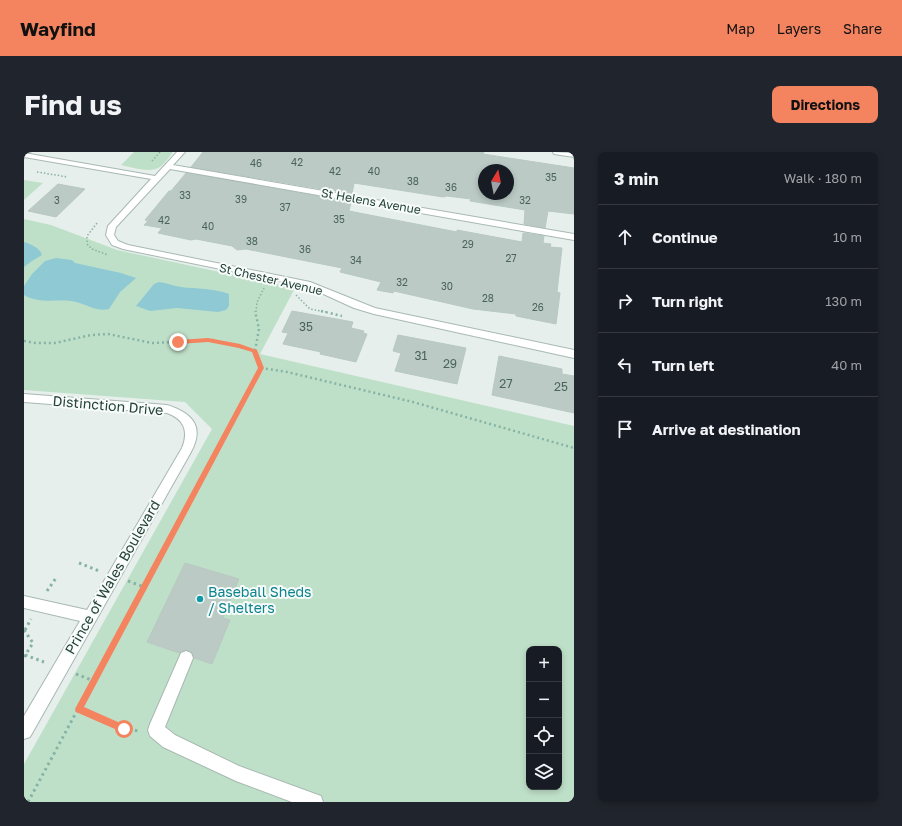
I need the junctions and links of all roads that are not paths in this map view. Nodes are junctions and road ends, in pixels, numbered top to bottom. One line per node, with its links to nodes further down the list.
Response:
1 (181, 152): 6 (street)
2 (557, 152): 4 (street)
3 (24, 155): 7 (street)
4 (574, 155)
5 (24, 161): 7 (street)
6 (168, 166): 8 (street); 9 (street, St Helens Avenue)
7 (114, 171): 8 (street)
8 (156, 178): 10 (street, St Chester Avenue)
9 (574, 237)
10 (574, 354)
11 (24, 398): 12 (street, Distinction Drive)
12 (188, 422): 14 (street, Prince of Wales Boulevard)
13 (24, 602): 14 (street)
14 (88, 617): 16 (street, Prince of Wales Boulevard)
15 (186, 658): 17 (street)
16 (24, 731)
17 (315, 802)

